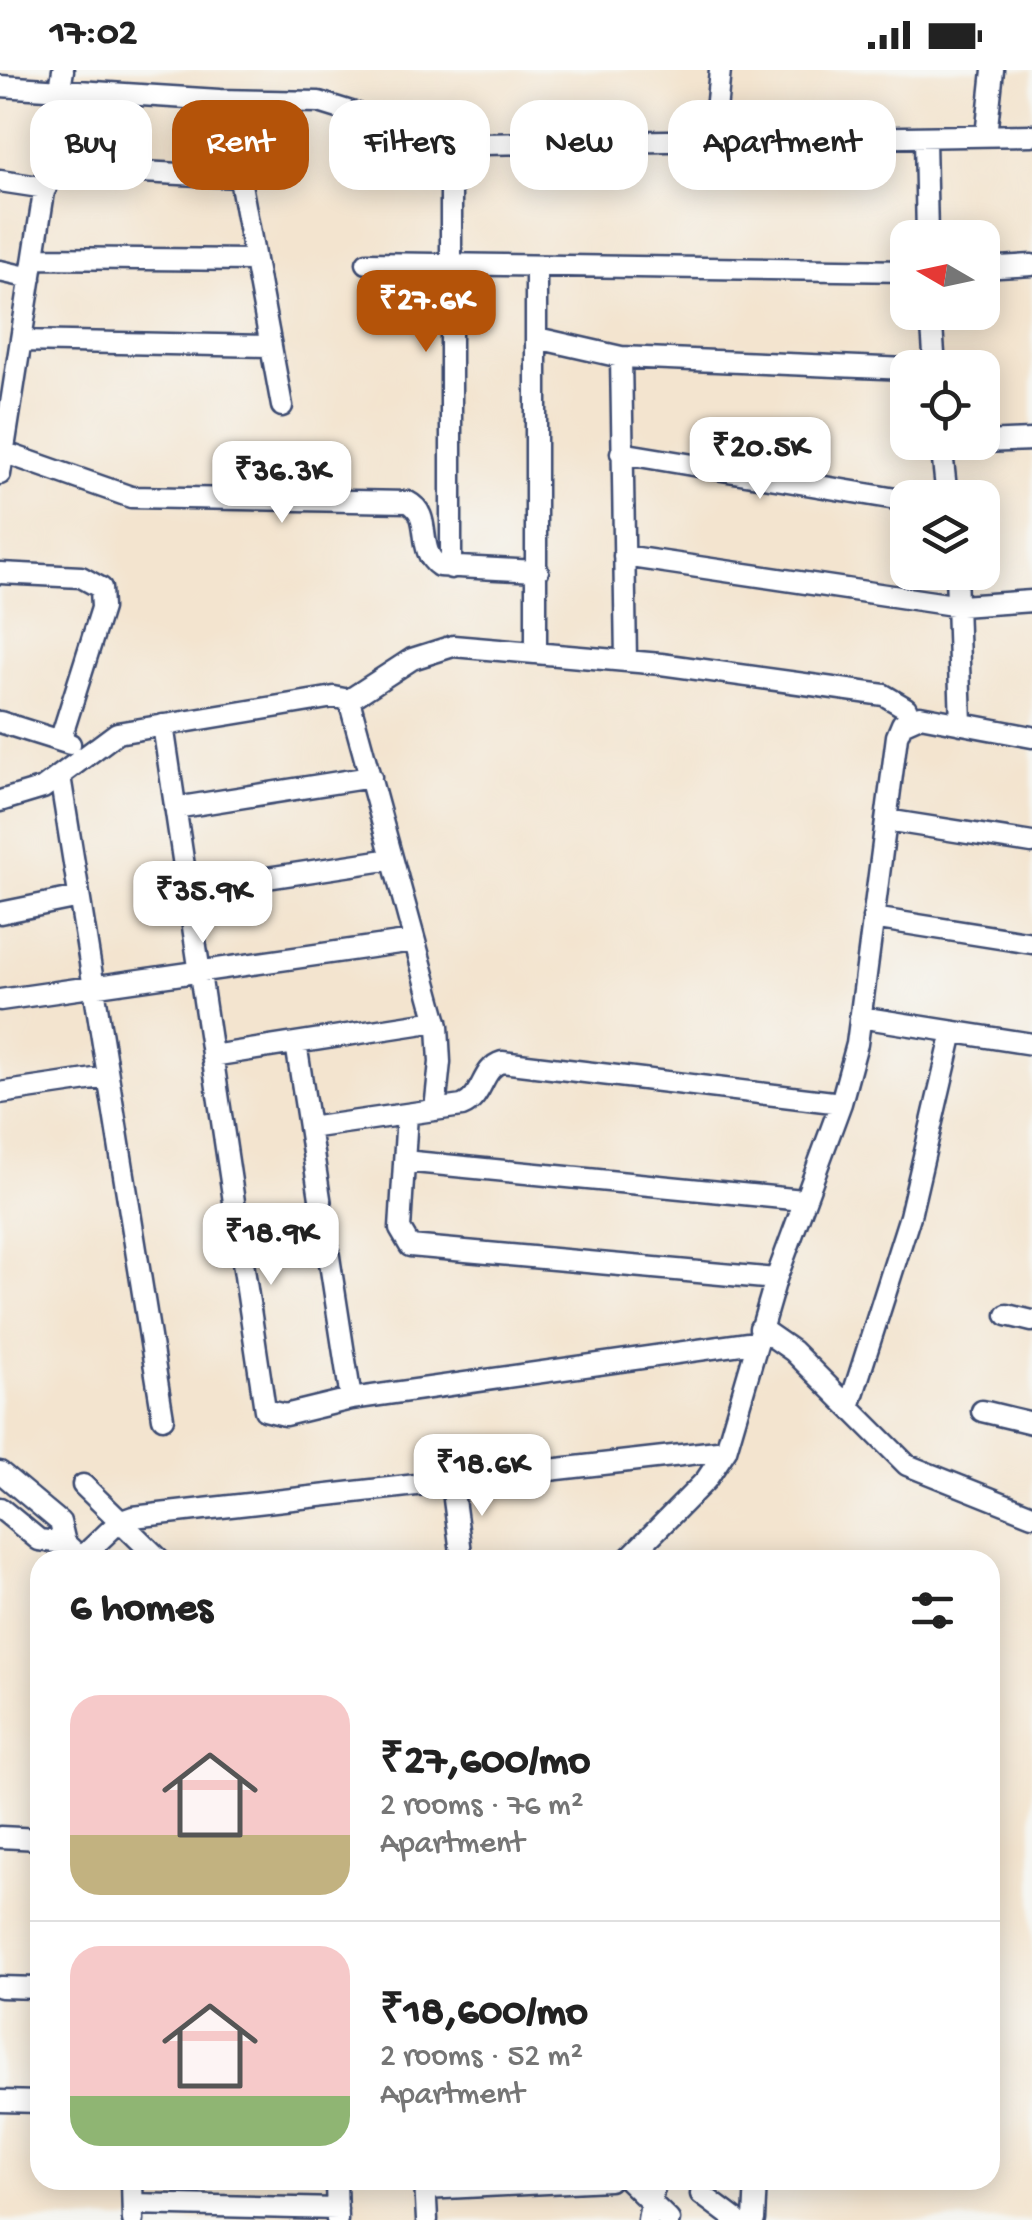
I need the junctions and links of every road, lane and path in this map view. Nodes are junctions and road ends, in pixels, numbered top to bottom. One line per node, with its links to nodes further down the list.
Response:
1 (720, 70): 6 (street)
2 (993, 70): 8 (street)
3 (62, 80): 4 (street); 5 (street)
4 (0, 86)
5 (219, 100)
6 (717, 100)
7 (1032, 135): 8 (street)
8 (986, 136): 10 (street)
9 (896, 138): 10 (street)
10 (925, 138): 18 (street)
11 (668, 141): 12 (street)
12 (490, 142)
13 (0, 181): 14 (street)
14 (30, 186)
15 (46, 190): 25 (street)
16 (240, 190): 19 (street)
17 (451, 190): 21 (street)
18 (927, 220)
19 (254, 260): 25 (street); 30 (street)
20 (367, 263): 21 (street)
21 (451, 264): 23 (street); 41 (street)
22 (1032, 265): 24 (street)
23 (536, 266): 26 (street); 28 (street)
24 (1000, 267)
25 (33, 268): 27 (street); 29 (street)
26 (890, 271)
27 (0, 272)
28 (537, 338): 31 (street); 42 (street)
29 (21, 341): 30 (street); 36 (street)
30 (270, 346): 33 (street)
31 (621, 357): 32 (street); 37 (street)
32 (890, 369)
33 (282, 406)
34 (1032, 440): 35 (street)
35 (1000, 441)
36 (2, 452): 38 (street); 41 (street)
37 (622, 453): 39 (street); 40 (street)
38 (0, 474)
39 (890, 498)
40 (624, 556): 46 (street); 48 (street)
41 (451, 568): 42 (street)
42 (538, 570): 47 (street)
43 (0, 573): 55 (street)
44 (958, 590): 46 (street)
45 (1032, 602): 46 (street)
46 (960, 606): 52 (street)
47 (536, 650): 48 (street); 49 (street)
48 (626, 660): 50 (street)
49 (349, 700): 53 (street); 58 (street)
50 (910, 719): 52 (street); 61 (street)
51 (0, 722): 55 (street)
52 (961, 724): 54 (street)
53 (162, 725): 56 (street); 60 (street)
54 (1032, 737)
55 (60, 741): 56 (street)
56 (90, 750): 57 (street)
57 (60, 776): 59 (street); 65 (street)
58 (372, 777): 60 (street); 63 (street)
59 (0, 801)
60 (175, 808): 64 (street)
61 (886, 820): 62 (street); 67 (street)
62 (1032, 842)
63 (392, 860): 64 (street); 68 (street)
64 (187, 890): 70 (street)
65 (79, 897): 66 (street); 71 (street)
66 (0, 913)
67 (873, 918): 69 (street); 73 (street)
68 (412, 942): 70 (street); 74 (street)
69 (1032, 943)
70 (200, 971): 71 (street); 78 (street)
71 (93, 986): 72 (street); 79 (street)
72 (0, 1000)
73 (860, 1017): 75 (street); 81 (street)
74 (437, 1022): 76 (street); 82 (street)
75 (953, 1032): 77 (street); 92 (street)
76 (296, 1043): 78 (street); 84 (street)
77 (1032, 1044)
78 (212, 1056): 91 (street)
79 (108, 1077): 80 (street); 94 (street)
80 (0, 1093)
81 (841, 1102): 82 (street); 86 (street)
82 (435, 1110): 83 (street)
83 (408, 1114): 84 (street); 85 (street)
84 (309, 1128): 91 (street)
85 (404, 1161): 86 (street); 87 (street)
86 (803, 1200): 87 (street)
87 (776, 1279): 90 (street)
88 (1008, 1316): 89 (street)
89 (1032, 1321)
90 (758, 1335): 91 (street); 92 (street); 96 (street)
91 (351, 1399)
92 (850, 1408): 101 (street)
93 (982, 1411): 95 (street)
94 (163, 1418)
95 (1032, 1423)
96 (726, 1450): 98 (street); 108 (street)
97 (0, 1472): 103 (street)
98 (452, 1484): 102 (street); 107 (street)
99 (83, 1485): 102 (street)
100 (0, 1508): 103 (street)
101 (1032, 1515)
102 (119, 1522): 105 (street); 106 (street)
103 (66, 1542): 104 (street)
104 (74, 1550)
105 (91, 1550)
106 (149, 1550)
107 (461, 1550)
108 (637, 1550)
109 (0, 1837): 110 (street)
110 (30, 1838)
111 (0, 1987): 112 (street)
112 (30, 1988)
113 (0, 2101): 114 (street)
114 (30, 2102)
115 (336, 2190): 121 (street)
116 (425, 2190): 122 (street)
117 (756, 2190): 125 (street)
118 (700, 2194): 124 (street)
119 (651, 2200): 123 (street)
120 (133, 2212): 121 (street)
121 (337, 2215)
122 (427, 2220)
123 (669, 2220)
124 (736, 2220)
125 (754, 2220)

